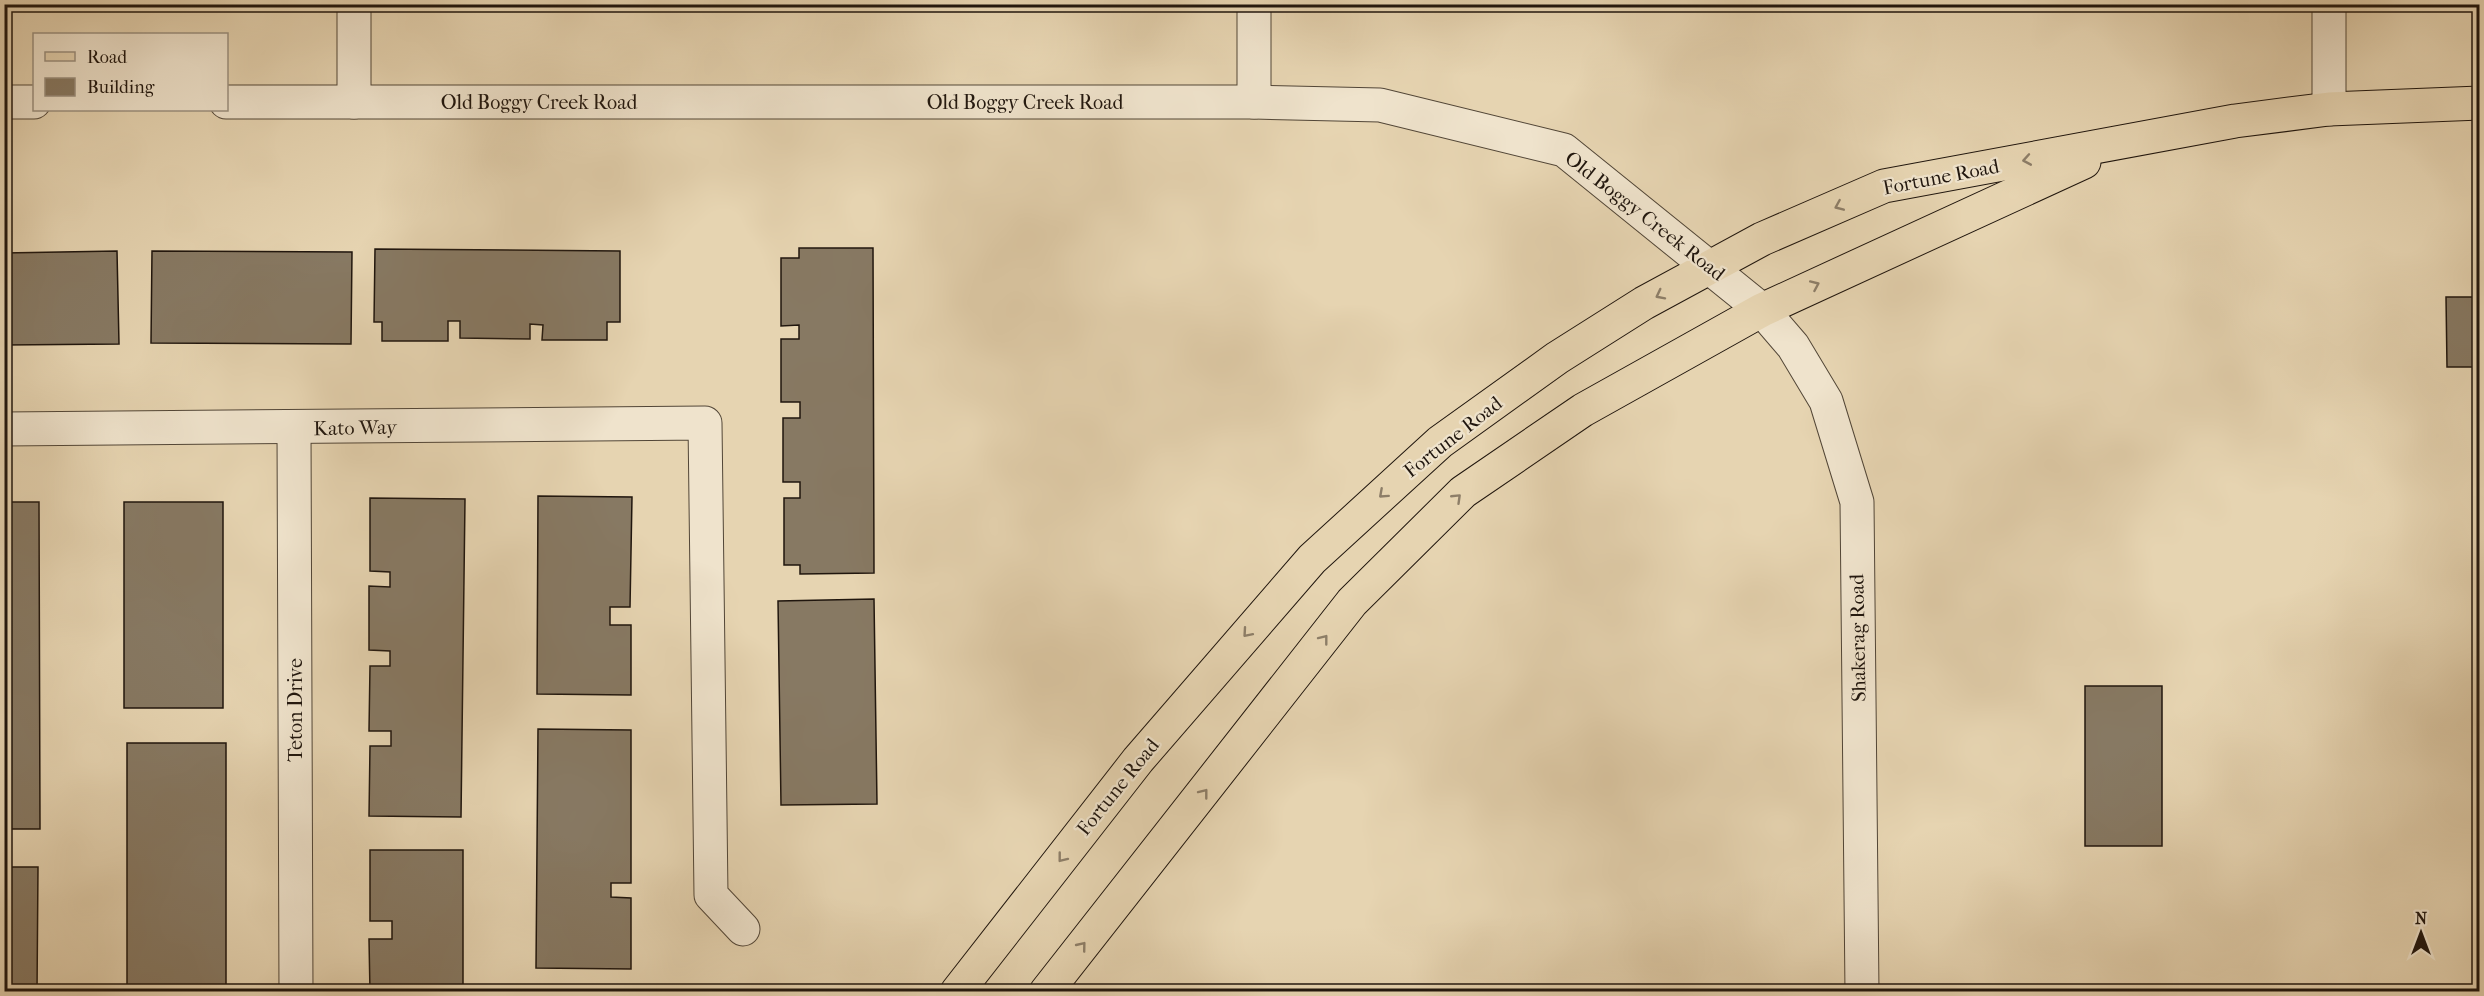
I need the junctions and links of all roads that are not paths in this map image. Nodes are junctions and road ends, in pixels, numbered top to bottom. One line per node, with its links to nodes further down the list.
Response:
1 (354, 4): 7 (street)
2 (1254, 4): 8 (street)
3 (2329, 4): 10 (street)
4 (4, 102): 5 (street)
5 (33, 102)
6 (228, 102): 7 (street, Old Boggy Creek Road)
7 (354, 102): 8 (street, Old Boggy Creek Road)
8 (1254, 102): 12 (street, Old Boggy Creek Road)
9 (2480, 103): 10 (main road, Fortune Road)
10 (2329, 109): 11 (main road, Fortune Road)
11 (2126, 142): 12 (main road, Fortune Road, one-way to 12); 13 (main road, Fortune Road, one-way to 11)
12 (1712, 268): 13 (street, Old Boggy Creek Road); 18 (main road, Fortune Road, one-way to 18)
13 (1762, 310): 19 (main road, Fortune Road, one-way to 13); 20 (street, Shakerag Road)
14 (4, 429): 15 (street, Kato Way)
15 (294, 429): 16 (street, Kato Way); 17 (street, Teton Drive)
16 (743, 929)
17 (296, 992)
18 (957, 992)
19 (1046, 992)
20 (1862, 992)

